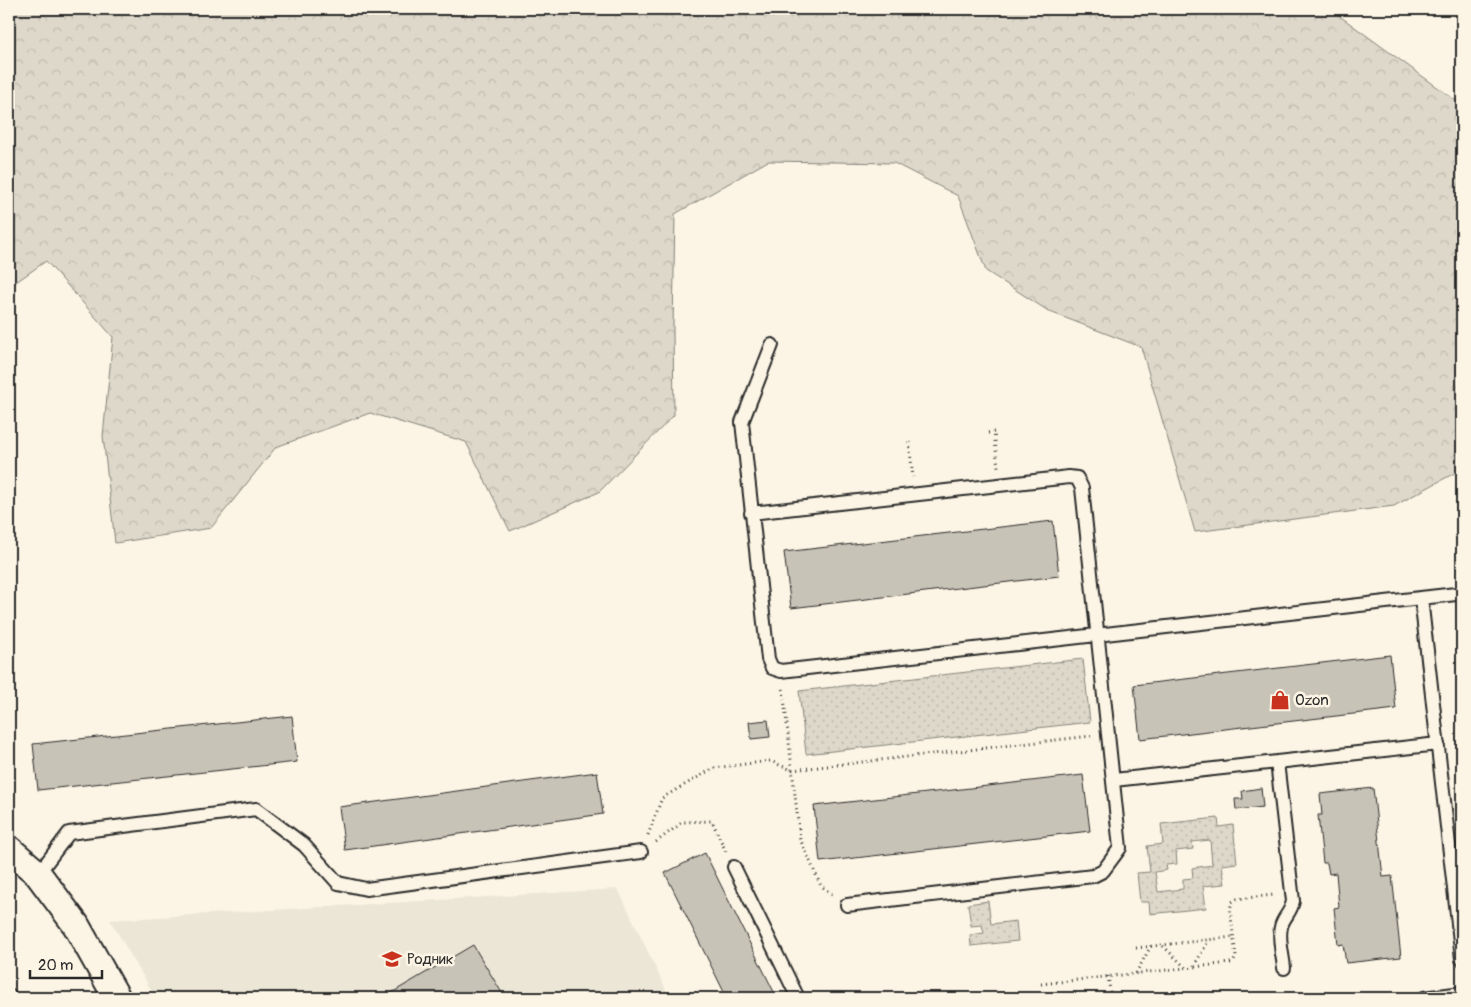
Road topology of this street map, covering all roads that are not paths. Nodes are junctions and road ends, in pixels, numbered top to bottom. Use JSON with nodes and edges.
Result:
{"nodes":[{"id":1,"x":772,"y":345,"type":"dead end"},
{"id":2,"x":752,"y":513,"type":"junction"},
{"id":3,"x":1462,"y":595,"type":"edge"},
{"id":4,"x":1421,"y":598,"type":"junction"},
{"id":5,"x":1098,"y":635,"type":"junction"},
{"id":6,"x":1438,"y":744,"type":"junction"},
{"id":7,"x":1277,"y":762,"type":"junction"},
{"id":8,"x":1114,"y":780,"type":"junction"},
{"id":9,"x":9,"y":849,"type":"edge"},
{"id":10,"x":641,"y":852,"type":"road end"},
{"id":11,"x":734,"y":867,"type":"road end"},
{"id":12,"x":38,"y":874,"type":"junction"},
{"id":13,"x":847,"y":905,"type":"road end"},
{"id":14,"x":1462,"y":959,"type":"edge"},
{"id":15,"x":1284,"y":968,"type":"dead end"},
{"id":16,"x":1462,"y":993,"type":"edge"},
{"id":17,"x":9,"y":995,"type":"edge"},
{"id":18,"x":11,"y":998,"type":"edge"},
{"id":19,"x":117,"y":998,"type":"edge"},
{"id":20,"x":798,"y":998,"type":"edge"},
{"id":21,"x":1424,"y":998,"type":"edge"}],
"edges":[{"from":1,"to":2,"type":"lane"},
{"from":2,"to":5,"type":"lane"},
{"from":2,"to":5,"type":"lane"},
{"from":3,"to":4,"type":"lane"},
{"from":4,"to":5,"type":"lane"},
{"from":4,"to":6,"type":"lane"},
{"from":5,"to":8,"type":"lane"},
{"from":6,"to":7,"type":"lane"},
{"from":6,"to":14,"type":"lane"},
{"from":7,"to":8,"type":"lane"},
{"from":7,"to":15,"type":"lane"},
{"from":8,"to":13,"type":"lane"},
{"from":9,"to":12,"type":"street"},
{"from":10,"to":12,"type":"lane"},
{"from":11,"to":20,"type":"lane"},
{"from":12,"to":19,"type":"street"},
{"from":16,"to":21,"type":"lane"},
{"from":17,"to":18,"type":"lane"}]}
